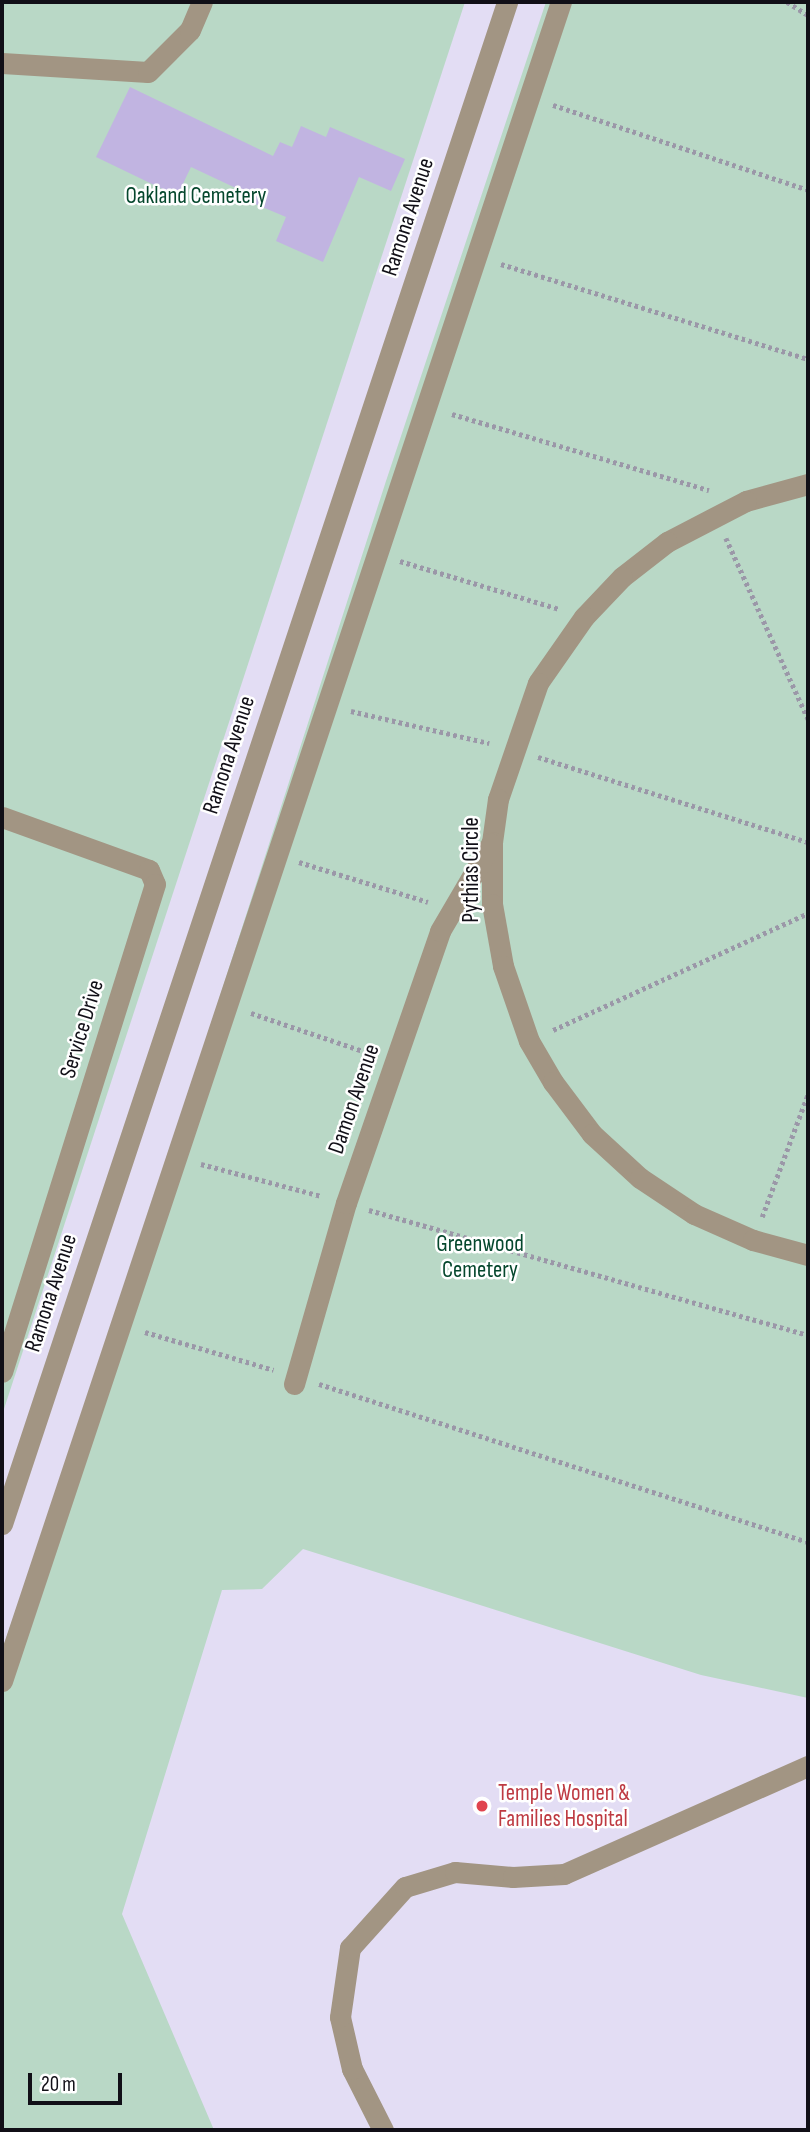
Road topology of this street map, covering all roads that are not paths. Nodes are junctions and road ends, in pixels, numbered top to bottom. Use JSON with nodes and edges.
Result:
{"nodes":[{"id":1,"x":202,"y":2,"type":"edge"},
{"id":2,"x":507,"y":2,"type":"edge"},
{"id":3,"x":561,"y":2,"type":"edge"},
{"id":4,"x":2,"y":63,"type":"edge"},
{"id":5,"x":808,"y":484,"type":"edge"},
{"id":6,"x":2,"y":817,"type":"edge"},
{"id":7,"x":492,"y":842,"type":"junction"},
{"id":8,"x":808,"y":1255,"type":"edge"},
{"id":9,"x":4,"y":1359,"type":"edge"},
{"id":10,"x":294,"y":1380,"type":"road end"},
{"id":11,"x":2,"y":1524,"type":"edge"},
{"id":12,"x":2,"y":1681,"type":"edge"},
{"id":13,"x":808,"y":1766,"type":"edge"},
{"id":14,"x":383,"y":2130,"type":"edge"}],
"edges":[{"from":1,"to":4,"type":"street"},
{"from":2,"to":11,"type":"street","name":"Ramona Avenue"},
{"from":3,"to":12,"type":"street"},
{"from":5,"to":7,"type":"street","name":"Pythias Circle"},
{"from":6,"to":9,"type":"street","name":"Service Drive"},
{"from":7,"to":8,"type":"street","name":"Pythias Circle"},
{"from":7,"to":10,"type":"street","name":"Damon Avenue"},
{"from":13,"to":14,"type":"street"}]}
